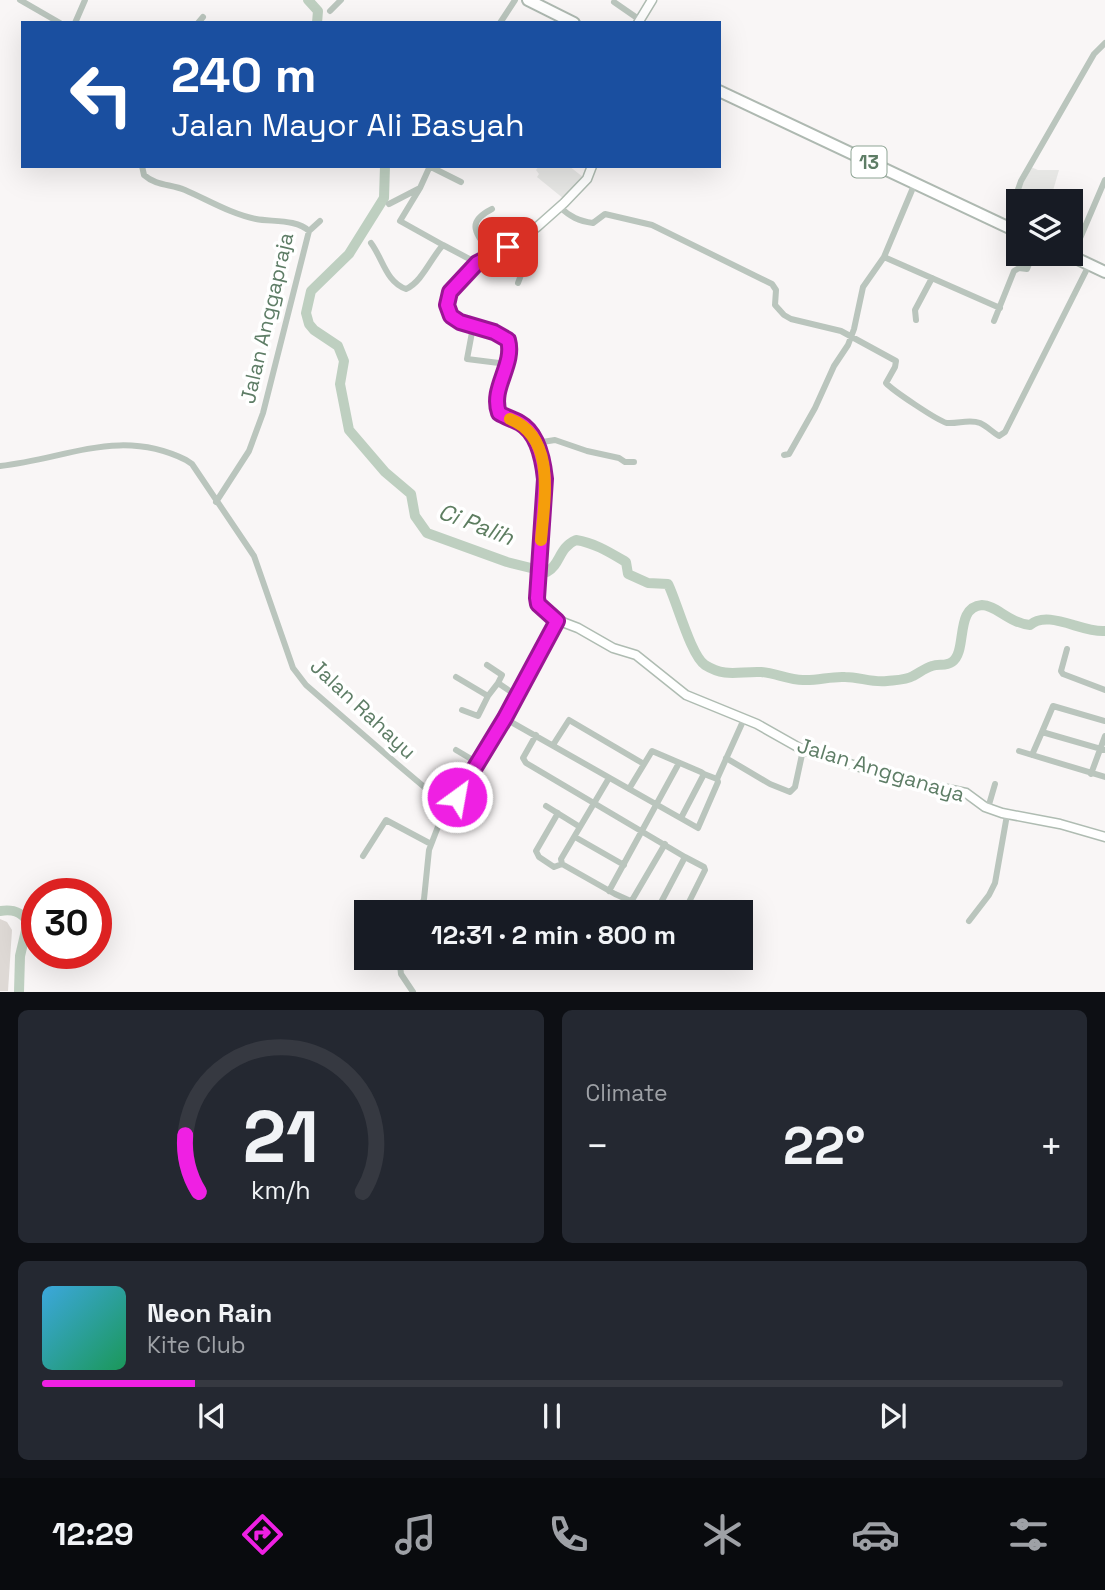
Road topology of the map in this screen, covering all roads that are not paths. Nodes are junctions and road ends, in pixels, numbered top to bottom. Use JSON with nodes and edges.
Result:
{"nodes":[{"id":1,"x":20,"y":0,"type":"edge"},
{"id":2,"x":85,"y":0,"type":"edge"},
{"id":3,"x":341,"y":0,"type":"edge"},
{"id":4,"x":515,"y":0,"type":"edge"},
{"id":5,"x":528,"y":0,"type":"edge"},
{"id":6,"x":652,"y":0,"type":"edge"},
{"id":7,"x":619,"y":2,"type":"edge"},
{"id":8,"x":330,"y":11,"type":"dead end"},
{"id":9,"x":57,"y":21,"type":"edge"},
{"id":10,"x":76,"y":21,"type":"edge"},
{"id":11,"x":501,"y":21,"type":"edge"},
{"id":12,"x":570,"y":21,"type":"edge"},
{"id":13,"x":639,"y":21,"type":"edge"},
{"id":14,"x":1105,"y":43,"type":"edge"},
{"id":15,"x":721,"y":92,"type":"edge"},
{"id":16,"x":142,"y":168,"type":"edge"},
{"id":17,"x":428,"y":168,"type":"edge"},
{"id":18,"x":433,"y":168,"type":"edge"},
{"id":19,"x":591,"y":168,"type":"edge"},
{"id":20,"x":1105,"y":180,"type":"edge"},
{"id":21,"x":461,"y":182,"type":"dead end"},
{"id":22,"x":915,"y":183,"type":"junction"},
{"id":23,"x":420,"y":188,"type":"junction"},
{"id":24,"x":1018,"y":189,"type":"edge"},
{"id":25,"x":399,"y":198,"type":"junction"},
{"id":26,"x":389,"y":204,"type":"dead end"},
{"id":27,"x":560,"y":207,"type":"junction"},
{"id":28,"x":407,"y":208,"type":"junction"},
{"id":29,"x":492,"y":209,"type":"dead end"},
{"id":30,"x":320,"y":221,"type":"dead end"},
{"id":31,"x":1006,"y":226,"type":"edge"},
{"id":32,"x":1083,"y":227,"type":"edge"},
{"id":33,"x":309,"y":231,"type":"junction"},
{"id":34,"x":371,"y":243,"type":"dead end"},
{"id":35,"x":443,"y":245,"type":"junction"},
{"id":36,"x":493,"y":253,"type":"junction"},
{"id":37,"x":884,"y":257,"type":"junction"},
{"id":38,"x":1083,"y":262,"type":"edge"},
{"id":39,"x":477,"y":263,"type":"junction"},
{"id":40,"x":1089,"y":265,"type":"junction"},
{"id":41,"x":1028,"y":266,"type":"edge"},
{"id":42,"x":1105,"y":272,"type":"edge"},
{"id":43,"x":932,"y":278,"type":"junction"},
{"id":44,"x":518,"y":283,"type":"dead end"},
{"id":45,"x":1000,"y":308,"type":"junction"},
{"id":46,"x":916,"y":320,"type":"dead end"},
{"id":47,"x":994,"y":321,"type":"dead end"},
{"id":48,"x":473,"y":327,"type":"junction"},
{"id":49,"x":852,"y":336,"type":"junction"},
{"id":50,"x":507,"y":365,"type":"junction"},
{"id":51,"x":536,"y":443,"type":"junction"},
{"id":52,"x":784,"y":455,"type":"dead end"},
{"id":53,"x":634,"y":462,"type":"dead end"},
{"id":54,"x":0,"y":466,"type":"edge"},
{"id":55,"x":216,"y":502,"type":"junction"},
{"id":56,"x":557,"y":621,"type":"junction"},
{"id":57,"x":1067,"y":649,"type":"dead end"},
{"id":58,"x":487,"y":665,"type":"dead end"},
{"id":59,"x":456,"y":677,"type":"dead end"},
{"id":60,"x":498,"y":683,"type":"junction"},
{"id":61,"x":1105,"y":690,"type":"edge"},
{"id":62,"x":488,"y":696,"type":"junction"},
{"id":63,"x":517,"y":696,"type":"junction"},
{"id":64,"x":462,"y":710,"type":"dead end"},
{"id":65,"x":505,"y":718,"type":"junction"},
{"id":66,"x":744,"y":719,"type":"junction"},
{"id":67,"x":1105,"y":720,"type":"edge"},
{"id":68,"x":1042,"y":732,"type":"junction"},
{"id":69,"x":536,"y":735,"type":"junction"},
{"id":70,"x":1105,"y":736,"type":"edge"},
{"id":71,"x":553,"y":745,"type":"junction"},
{"id":72,"x":1102,"y":749,"type":"edge"},
{"id":73,"x":456,"y":750,"type":"dead end"},
{"id":74,"x":803,"y":750,"type":"junction"},
{"id":75,"x":1019,"y":751,"type":"dead end"},
{"id":76,"x":1032,"y":755,"type":"junction"},
{"id":77,"x":726,"y":758,"type":"junction"},
{"id":78,"x":679,"y":763,"type":"junction"},
{"id":79,"x":478,"y":764,"type":"junction"},
{"id":80,"x":644,"y":764,"type":"junction"},
{"id":81,"x":704,"y":774,"type":"junction"},
{"id":82,"x":1091,"y":774,"type":"junction"},
{"id":83,"x":1105,"y":777,"type":"edge"},
{"id":84,"x":610,"y":778,"type":"junction"},
{"id":85,"x":718,"y":779,"type":"junction"},
{"id":86,"x":995,"y":784,"type":"dead end"},
{"id":87,"x":629,"y":789,"type":"junction"},
{"id":88,"x":595,"y":802,"type":"junction"},
{"id":89,"x":450,"y":804,"type":"junction"},
{"id":90,"x":657,"y":805,"type":"junction"},
{"id":91,"x":546,"y":806,"type":"dead end"},
{"id":92,"x":988,"y":808,"type":"junction"},
{"id":93,"x":558,"y":813,"type":"junction"},
{"id":94,"x":1007,"y":815,"type":"junction"},
{"id":95,"x":681,"y":818,"type":"junction"},
{"id":96,"x":580,"y":827,"type":"junction"},
{"id":97,"x":642,"y":831,"type":"junction"},
{"id":98,"x":575,"y":837,"type":"junction"},
{"id":99,"x":1105,"y":837,"type":"edge"},
{"id":100,"x":431,"y":844,"type":"junction"},
{"id":101,"x":665,"y":844,"type":"junction"},
{"id":102,"x":363,"y":856,"type":"dead end"},
{"id":103,"x":685,"y":857,"type":"junction"},
{"id":104,"x":562,"y":864,"type":"junction"},
{"id":105,"x":624,"y":865,"type":"junction"},
{"id":106,"x":609,"y":891,"type":"junction"},
{"id":107,"x":423,"y":900,"type":"edge"},
{"id":108,"x":627,"y":900,"type":"edge"},
{"id":109,"x":632,"y":900,"type":"edge"},
{"id":110,"x":662,"y":900,"type":"edge"},
{"id":111,"x":691,"y":900,"type":"edge"},
{"id":112,"x":970,"y":921,"type":"dead end"},
{"id":113,"x":400,"y":970,"type":"edge"},
{"id":114,"x":413,"y":992,"type":"edge"}],
"edges":[{"from":1,"to":9,"type":"street"},
{"from":2,"to":10,"type":"street"},
{"from":3,"to":8,"type":"street"},
{"from":4,"to":11,"type":"street"},
{"from":5,"to":12,"type":"highway"},
{"from":6,"to":13,"type":"street"},
{"from":7,"to":13,"type":"street"},
{"from":14,"to":24,"type":"street"},
{"from":15,"to":22,"type":"highway","number":"13"},
{"from":16,"to":33,"type":"street","name":"Jalan Anggapraja"},
{"from":17,"to":23,"type":"street"},
{"from":18,"to":21,"type":"street"},
{"from":19,"to":27,"type":"street"},
{"from":20,"to":32,"type":"street"},
{"from":22,"to":31,"type":"highway","number":"13"},
{"from":22,"to":37,"type":"street"},
{"from":23,"to":25,"type":"street"},
{"from":23,"to":28,"type":"street"},
{"from":25,"to":26,"type":"street"},
{"from":25,"to":28,"type":"street"},
{"from":27,"to":36,"type":"street"},
{"from":27,"to":49,"type":"street"},
{"from":28,"to":35,"type":"street"},
{"from":29,"to":36,"type":"street"},
{"from":30,"to":33,"type":"street"},
{"from":33,"to":55,"type":"street","name":"Jalan Anggapraja"},
{"from":34,"to":35,"type":"street"},
{"from":35,"to":39,"type":"street"},
{"from":36,"to":39,"type":"street"},
{"from":36,"to":44,"type":"street"},
{"from":37,"to":43,"type":"street"},
{"from":37,"to":49,"type":"street"},
{"from":38,"to":40,"type":"highway"},
{"from":39,"to":48,"type":"street"},
{"from":40,"to":42,"type":"highway"},
{"from":40,"to":49,"type":"street"},
{"from":41,"to":45,"type":"street"},
{"from":43,"to":45,"type":"street"},
{"from":43,"to":46,"type":"street"},
{"from":45,"to":47,"type":"street"},
{"from":48,"to":50,"type":"street"},
{"from":48,"to":50,"type":"street"},
{"from":49,"to":52,"type":"street"},
{"from":50,"to":51,"type":"street"},
{"from":51,"to":53,"type":"street"},
{"from":51,"to":56,"type":"street"},
{"from":54,"to":55,"type":"street","name":"Jalan Rahayu"},
{"from":55,"to":89,"type":"street","name":"Jalan Rahayu"},
{"from":56,"to":63,"type":"street"},
{"from":56,"to":66,"type":"street","name":"Jalan Angganaya"},
{"from":57,"to":61,"type":"street"},
{"from":58,"to":60,"type":"street"},
{"from":59,"to":62,"type":"street"},
{"from":60,"to":62,"type":"street"},
{"from":60,"to":63,"type":"street"},
{"from":62,"to":64,"type":"street"},
{"from":63,"to":65,"type":"street"},
{"from":65,"to":69,"type":"street"},
{"from":65,"to":79,"type":"street"},
{"from":66,"to":74,"type":"street","name":"Jalan Angganaya"},
{"from":66,"to":77,"type":"street"},
{"from":67,"to":68,"type":"street"},
{"from":68,"to":72,"type":"street"},
{"from":68,"to":76,"type":"street"},
{"from":69,"to":71,"type":"street"},
{"from":69,"to":88,"type":"street"},
{"from":70,"to":72,"type":"street"},
{"from":71,"to":80,"type":"street"},
{"from":71,"to":84,"type":"street"},
{"from":72,"to":82,"type":"street"},
{"from":73,"to":79,"type":"street"},
{"from":74,"to":77,"type":"street"},
{"from":74,"to":92,"type":"street","name":"Jalan Angganaya"},
{"from":75,"to":76,"type":"street"},
{"from":76,"to":82,"type":"street"},
{"from":77,"to":85,"type":"street"},
{"from":78,"to":80,"type":"street"},
{"from":78,"to":81,"type":"street"},
{"from":78,"to":90,"type":"street"},
{"from":79,"to":89,"type":"street"},
{"from":80,"to":87,"type":"street"},
{"from":81,"to":85,"type":"street"},
{"from":81,"to":95,"type":"street"},
{"from":82,"to":83,"type":"street"},
{"from":84,"to":87,"type":"street"},
{"from":84,"to":88,"type":"street"},
{"from":85,"to":95,"type":"street"},
{"from":86,"to":92,"type":"street"},
{"from":87,"to":90,"type":"street"},
{"from":88,"to":96,"type":"street"},
{"from":88,"to":97,"type":"street"},
{"from":89,"to":100,"type":"street"},
{"from":90,"to":95,"type":"street"},
{"from":90,"to":97,"type":"street"},
{"from":91,"to":93,"type":"street"},
{"from":92,"to":94,"type":"street","name":"Jalan Angganaya"},
{"from":93,"to":96,"type":"street"},
{"from":93,"to":104,"type":"street"},
{"from":94,"to":99,"type":"street","name":"Jalan Angganaya"},
{"from":94,"to":112,"type":"street"},
{"from":96,"to":98,"type":"street"},
{"from":97,"to":101,"type":"street"},
{"from":97,"to":105,"type":"street"},
{"from":98,"to":104,"type":"street"},
{"from":98,"to":105,"type":"street"},
{"from":100,"to":102,"type":"street"},
{"from":100,"to":107,"type":"street"},
{"from":101,"to":103,"type":"street"},
{"from":101,"to":109,"type":"street"},
{"from":103,"to":110,"type":"street"},
{"from":103,"to":111,"type":"street"},
{"from":104,"to":106,"type":"street"},
{"from":105,"to":106,"type":"street"},
{"from":106,"to":108,"type":"street"},
{"from":113,"to":114,"type":"street"}]}
